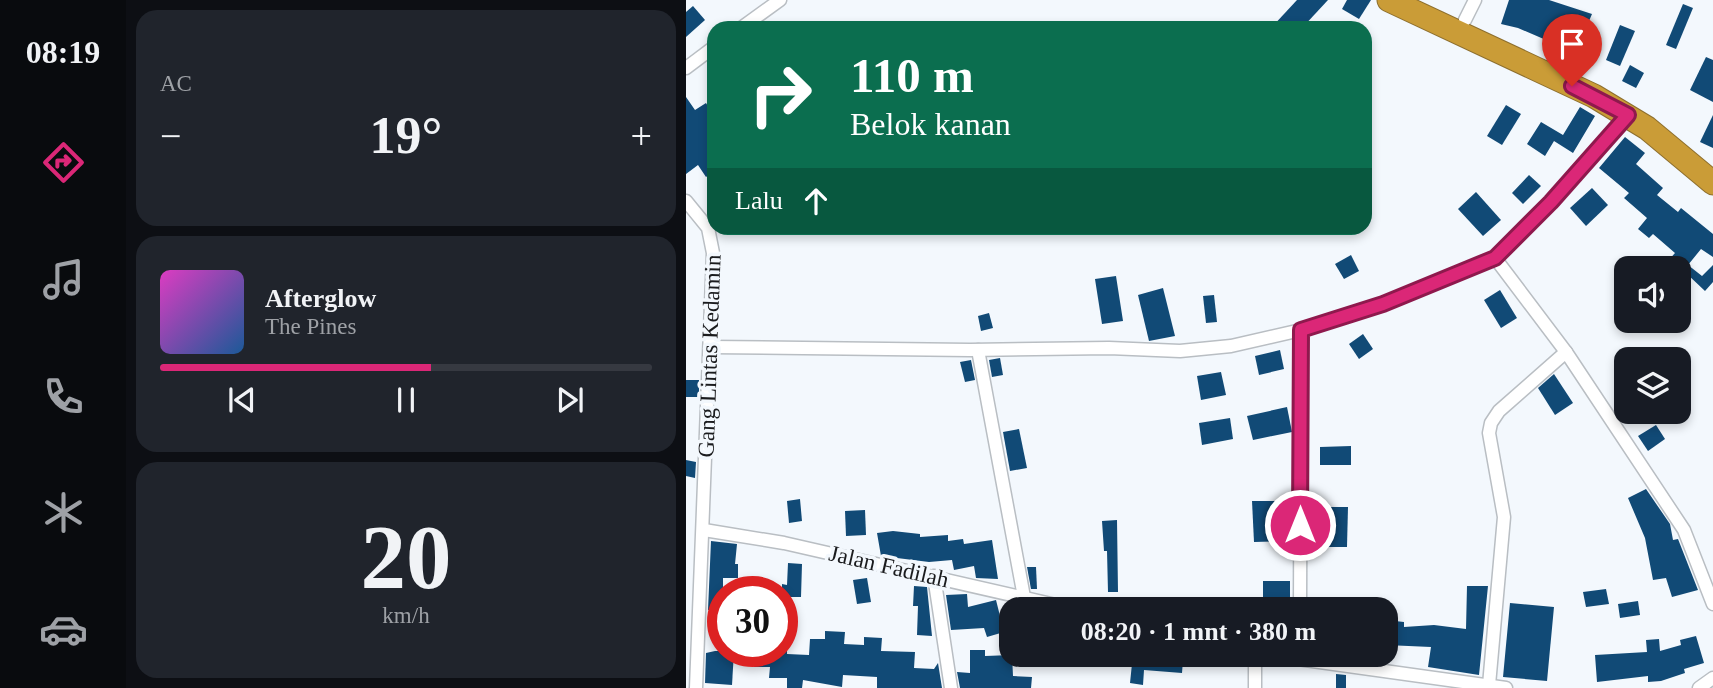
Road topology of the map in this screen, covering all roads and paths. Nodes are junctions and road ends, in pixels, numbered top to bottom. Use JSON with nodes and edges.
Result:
{"nodes":[{"id":1,"x":780,"y":0,"type":"edge"},
{"id":2,"x":1389,"y":0,"type":"edge"},
{"id":3,"x":1420,"y":0,"type":"edge"},
{"id":4,"x":1470,"y":10,"type":"edge"},
{"id":5,"x":751,"y":21,"type":"edge"},
{"id":6,"x":707,"y":52,"type":"edge"},
{"id":7,"x":1531,"y":59,"type":"junction"},
{"id":8,"x":686,"y":68,"type":"edge"},
{"id":9,"x":1628,"y":115,"type":"junction"},
{"id":10,"x":1713,"y":169,"type":"edge"},
{"id":11,"x":1713,"y":183,"type":"edge"},
{"id":12,"x":686,"y":201,"type":"edge"},
{"id":13,"x":707,"y":227,"type":"edge"},
{"id":14,"x":710,"y":235,"type":"edge"},
{"id":15,"x":1495,"y":258,"type":"junction"},
{"id":16,"x":1301,"y":330,"type":"junction"},
{"id":17,"x":710,"y":347,"type":"junction"},
{"id":18,"x":978,"y":350,"type":"junction"},
{"id":19,"x":1566,"y":352,"type":"junction"},
{"id":20,"x":704,"y":530,"type":"junction"},
{"id":21,"x":934,"y":576,"type":"junction"},
{"id":22,"x":1024,"y":597,"type":"joint"},
{"id":23,"x":1300,"y":597,"type":"edge"},
{"id":24,"x":1713,"y":604,"type":"edge"},
{"id":25,"x":1255,"y":667,"type":"edge"},
{"id":26,"x":1367,"y":667,"type":"edge"},
{"id":27,"x":1713,"y":678,"type":"edge"},
{"id":28,"x":1489,"y":685,"type":"junction"},
{"id":29,"x":696,"y":688,"type":"edge"},
{"id":30,"x":951,"y":688,"type":"edge"},
{"id":31,"x":1255,"y":688,"type":"edge"},
{"id":32,"x":1506,"y":688,"type":"edge"},
{"id":33,"x":1699,"y":688,"type":"edge"}],
"edges":[{"from":1,"to":5,"type":"street"},
{"from":2,"to":7,"type":"highway"},
{"from":3,"to":4,"type":"highway"},
{"from":4,"to":7,"type":"highway"},
{"from":6,"to":8,"type":"street"},
{"from":7,"to":9,"type":"highway"},
{"from":7,"to":10,"type":"highway"},
{"from":9,"to":11,"type":"highway"},
{"from":9,"to":15,"type":"street"},
{"from":12,"to":13,"type":"street","name":"Gang Lintas Kedamin"},
{"from":14,"to":17,"type":"street","name":"Gang Lintas Kedamin"},
{"from":15,"to":16,"type":"street"},
{"from":15,"to":19,"type":"street"},
{"from":16,"to":18,"type":"street"},
{"from":16,"to":23,"type":"street"},
{"from":17,"to":18,"type":"street"},
{"from":17,"to":20,"type":"street","name":"Gang Lintas Kedamin"},
{"from":18,"to":22,"type":"street"},
{"from":19,"to":24,"type":"street"},
{"from":19,"to":28,"type":"street"},
{"from":20,"to":21,"type":"street","name":"Jalan Fadilah"},
{"from":20,"to":29,"type":"street","name":"Gang Lintas Kedamin"},
{"from":21,"to":22,"type":"street","name":"Jalan Fadilah"},
{"from":21,"to":30,"type":"street"},
{"from":25,"to":31,"type":"street"},
{"from":26,"to":28,"type":"street"},
{"from":27,"to":33,"type":"street"},
{"from":28,"to":32,"type":"street"}]}
